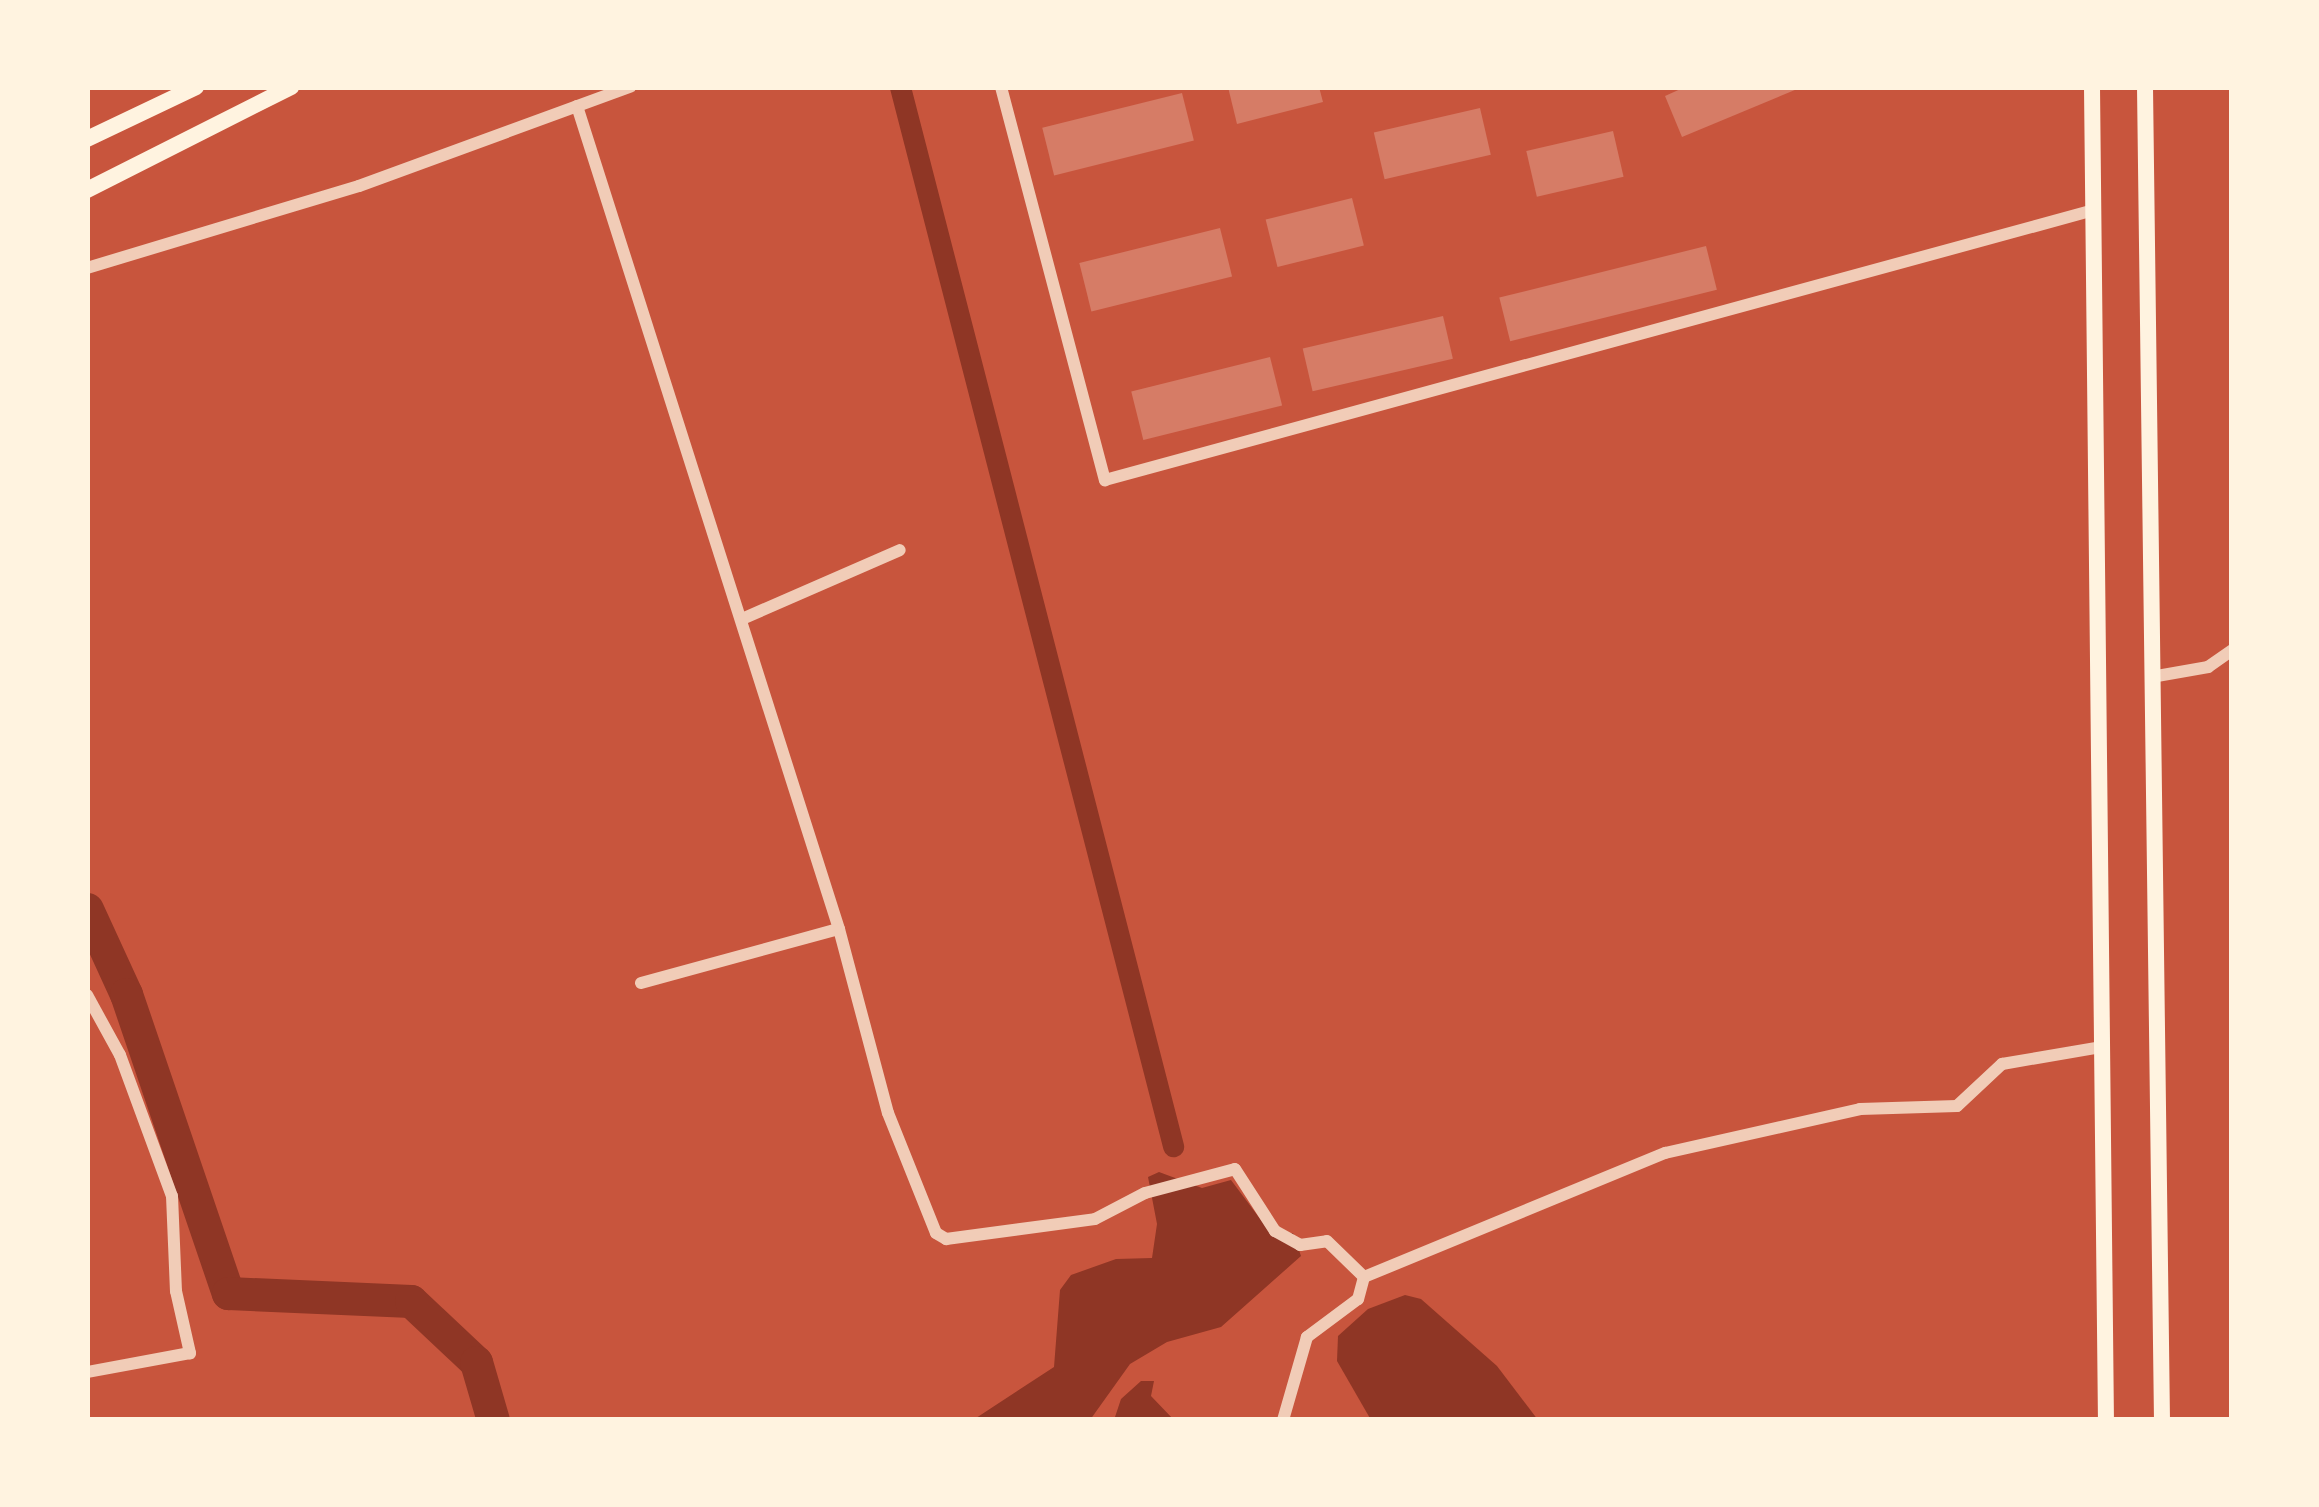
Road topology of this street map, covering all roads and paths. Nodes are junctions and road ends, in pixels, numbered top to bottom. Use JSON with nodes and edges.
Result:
{"nodes":[{"id":1,"x":196,"y":87,"type":"edge"},
{"id":2,"x":291,"y":87,"type":"edge"},
{"id":3,"x":630,"y":87,"type":"edge"},
{"id":4,"x":1001,"y":87,"type":"edge"},
{"id":5,"x":2092,"y":87,"type":"edge"},
{"id":6,"x":2145,"y":87,"type":"edge"},
{"id":7,"x":577,"y":106,"type":"junction"},
{"id":8,"x":87,"y":139,"type":"edge"},
{"id":9,"x":87,"y":190,"type":"edge"},
{"id":10,"x":2094,"y":211,"type":"junction"},
{"id":11,"x":87,"y":268,"type":"edge"},
{"id":12,"x":901,"y":550,"type":"dead end"},
{"id":13,"x":742,"y":619,"type":"junction"},
{"id":14,"x":2232,"y":650,"type":"edge"},
{"id":15,"x":2158,"y":676,"type":"junction"},
{"id":16,"x":838,"y":929,"type":"junction"},
{"id":17,"x":641,"y":983,"type":"dead end"},
{"id":18,"x":87,"y":994,"type":"edge"},
{"id":19,"x":2101,"y":1047,"type":"junction"},
{"id":20,"x":1364,"y":1277,"type":"junction"},
{"id":21,"x":87,"y":1372,"type":"edge"},
{"id":22,"x":1282,"y":1420,"type":"edge"},
{"id":23,"x":2106,"y":1420,"type":"edge"},
{"id":24,"x":2162,"y":1420,"type":"edge"}],
"edges":[{"from":1,"to":8,"type":"main road"},
{"from":2,"to":9,"type":"main road"},
{"from":3,"to":7,"type":"street"},
{"from":4,"to":10,"type":"street"},
{"from":5,"to":10,"type":"main road"},
{"from":6,"to":15,"type":"main road"},
{"from":7,"to":11,"type":"street"},
{"from":7,"to":13,"type":"street"},
{"from":10,"to":19,"type":"main road"},
{"from":12,"to":13,"type":"street"},
{"from":13,"to":16,"type":"street"},
{"from":14,"to":15,"type":"street"},
{"from":15,"to":24,"type":"main road"},
{"from":16,"to":17,"type":"street"},
{"from":16,"to":20,"type":"street"},
{"from":18,"to":21,"type":"street"},
{"from":19,"to":20,"type":"street"},
{"from":19,"to":23,"type":"main road"},
{"from":20,"to":22,"type":"street"}]}
